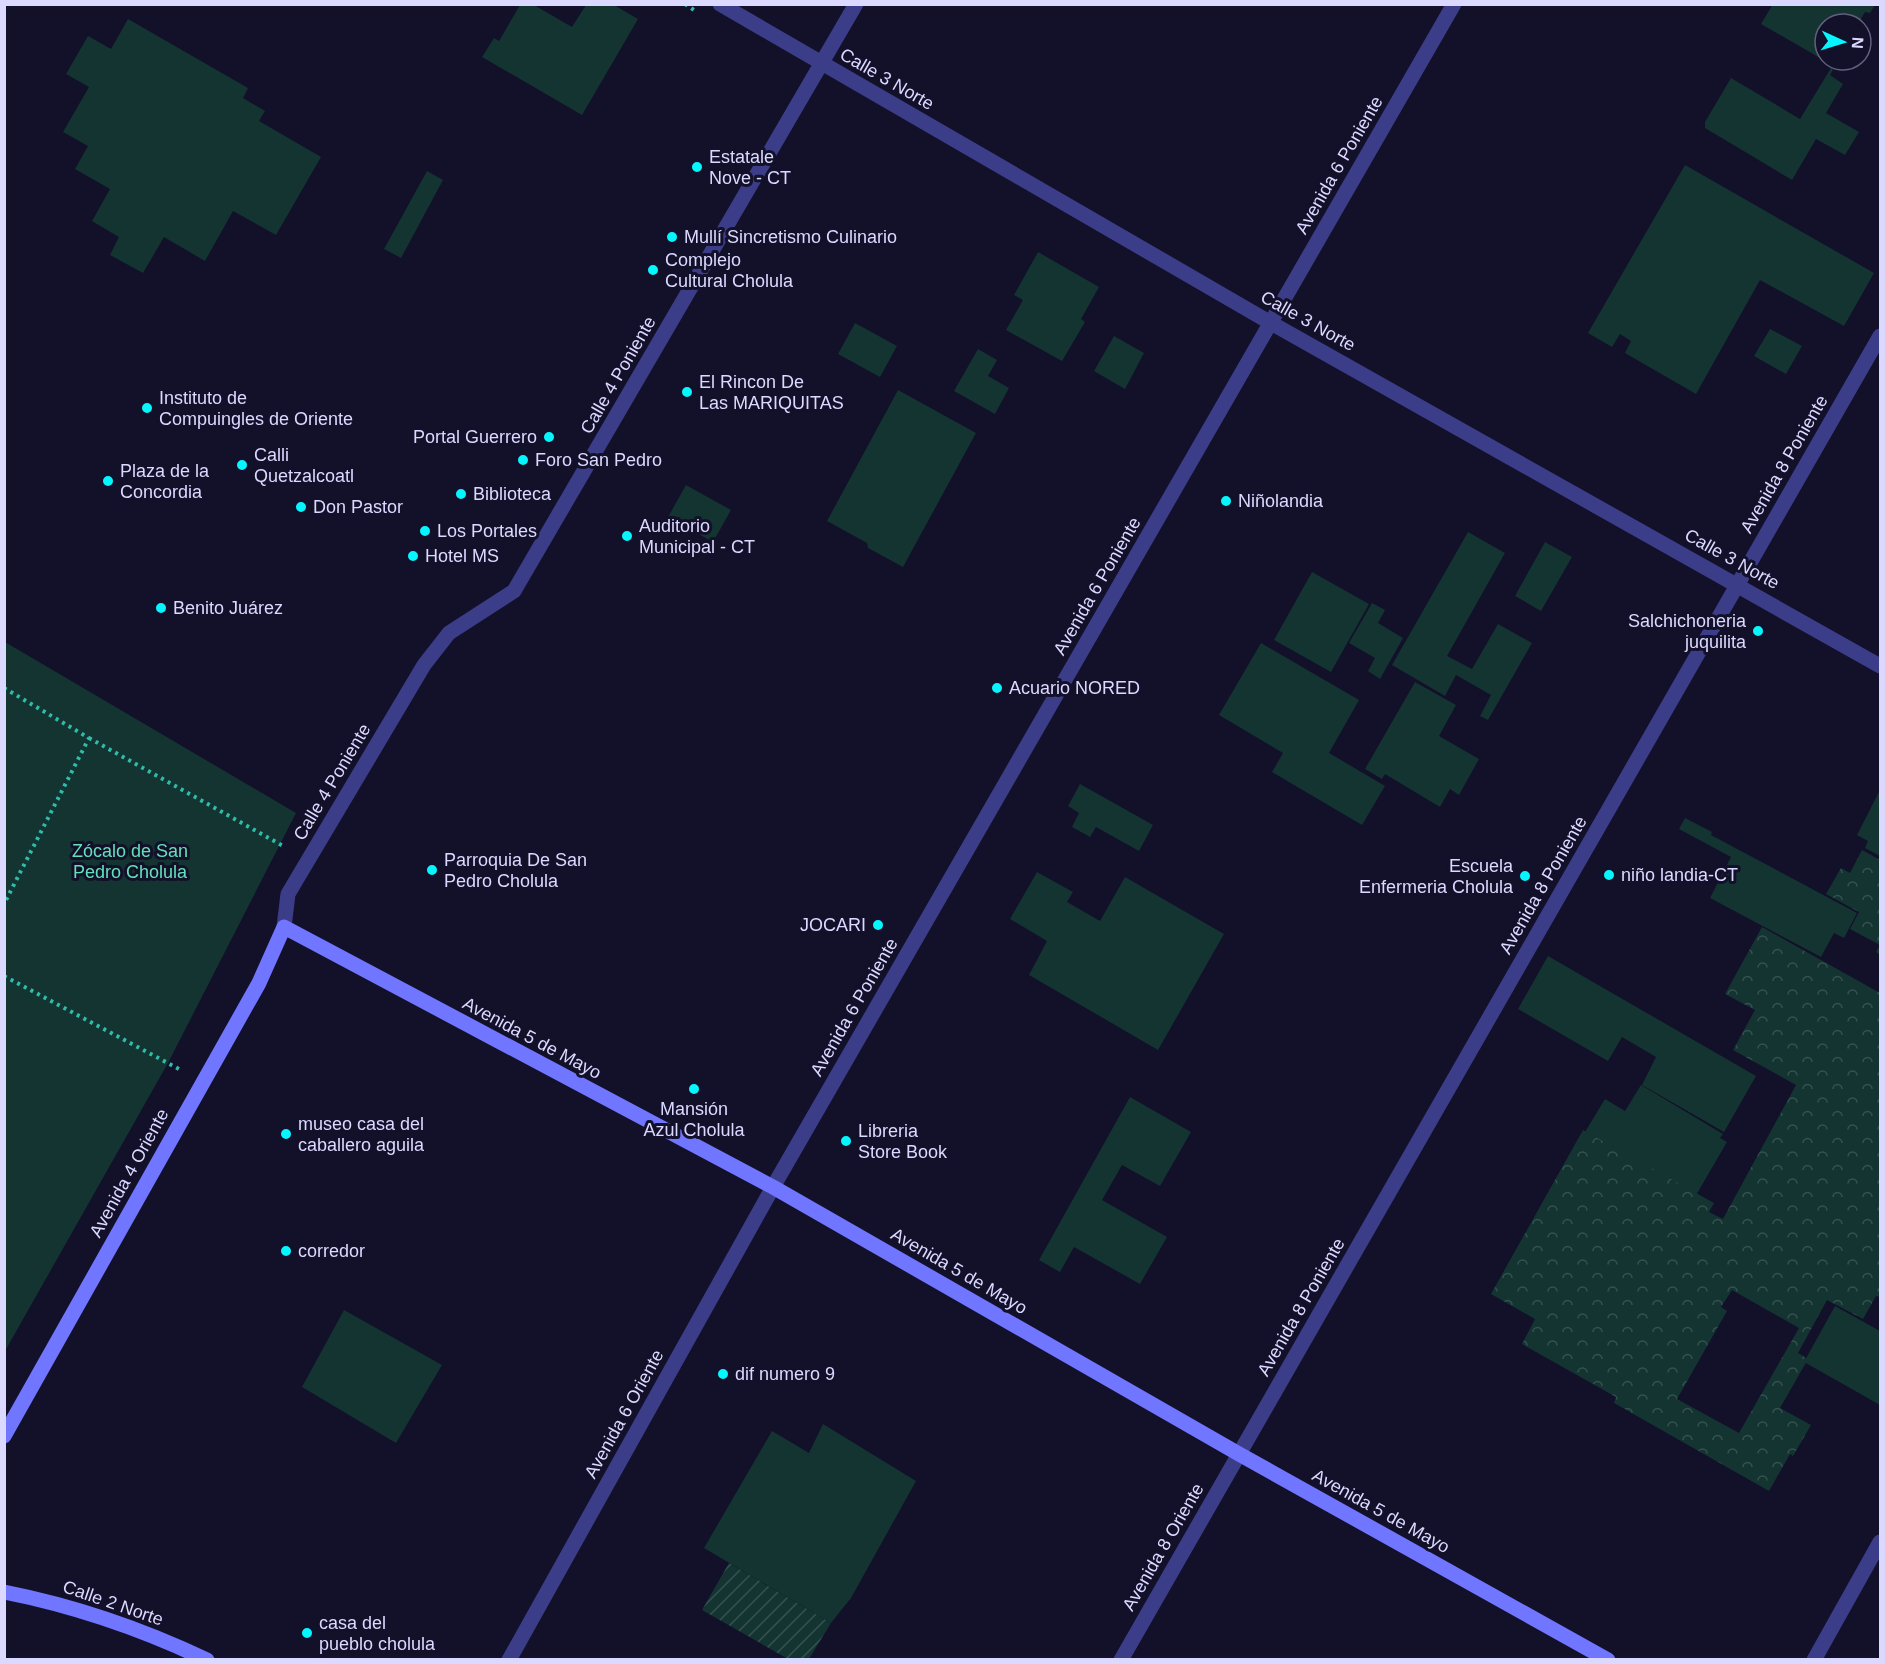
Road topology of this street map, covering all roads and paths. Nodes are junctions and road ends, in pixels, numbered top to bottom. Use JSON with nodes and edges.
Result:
{"nodes":[{"id":1,"x":720,"y":4,"type":"edge"},
{"id":2,"x":856,"y":4,"type":"edge"},
{"id":3,"x":1454,"y":4,"type":"edge"},
{"id":4,"x":822,"y":64,"type":"junction"},
{"id":5,"x":1271,"y":323,"type":"junction"},
{"id":6,"x":1881,"y":336,"type":"edge"},
{"id":7,"x":1737,"y":585,"type":"junction"},
{"id":8,"x":1881,"y":666,"type":"edge"},
{"id":9,"x":4,"y":688,"type":"edge"},
{"id":10,"x":89,"y":738,"type":"junction"},
{"id":11,"x":308,"y":859,"type":"junction"},
{"id":12,"x":4,"y":904,"type":"edge"},
{"id":13,"x":284,"y":927,"type":"junction"},
{"id":14,"x":4,"y":976,"type":"edge"},
{"id":15,"x":201,"y":1083,"type":"junction"},
{"id":16,"x":773,"y":1187,"type":"junction"},
{"id":17,"x":4,"y":1436,"type":"edge"},
{"id":18,"x":1239,"y":1454,"type":"junction"},
{"id":19,"x":1881,"y":1542,"type":"edge"},
{"id":20,"x":4,"y":1592,"type":"edge"},
{"id":21,"x":207,"y":1659,"type":"edge"},
{"id":22,"x":509,"y":1659,"type":"edge"},
{"id":23,"x":1121,"y":1659,"type":"edge"},
{"id":24,"x":1608,"y":1659,"type":"edge"},
{"id":25,"x":1815,"y":1659,"type":"edge"}],
"edges":[{"from":1,"to":4,"type":"street","name":"Calle 3 Norte"},
{"from":2,"to":4,"type":"street","name":"Calle 4 Poniente"},
{"from":3,"to":5,"type":"street","name":"Avenida 6 Poniente"},
{"from":4,"to":5,"type":"street","name":"Calle 3 Norte"},
{"from":4,"to":11,"type":"street","name":"Calle 4 Poniente"},
{"from":5,"to":7,"type":"street","name":"Calle 3 Norte"},
{"from":5,"to":16,"type":"street","name":"Avenida 6 Poniente"},
{"from":6,"to":7,"type":"street","name":"Avenida 8 Poniente"},
{"from":7,"to":8,"type":"street","name":"Calle 3 Norte"},
{"from":7,"to":18,"type":"street","name":"Avenida 8 Poniente"},
{"from":9,"to":10,"type":"path"},
{"from":10,"to":11,"type":"path"},
{"from":10,"to":12,"type":"path"},
{"from":11,"to":13,"type":"street","name":"Calle 4 Poniente"},
{"from":13,"to":15,"type":"street","name":"Avenida 4 Oriente"},
{"from":13,"to":16,"type":"street","name":"Avenida 5 de Mayo"},
{"from":14,"to":15,"type":"path"},
{"from":15,"to":17,"type":"street","name":"Avenida 4 Oriente"},
{"from":16,"to":18,"type":"street","name":"Avenida 5 de Mayo"},
{"from":16,"to":22,"type":"street","name":"Avenida 6 Oriente"},
{"from":18,"to":23,"type":"street","name":"Avenida 8 Oriente"},
{"from":18,"to":24,"type":"street","name":"Avenida 5 de Mayo"},
{"from":19,"to":25,"type":"street"},
{"from":20,"to":21,"type":"street","name":"Calle 2 Norte"}]}
